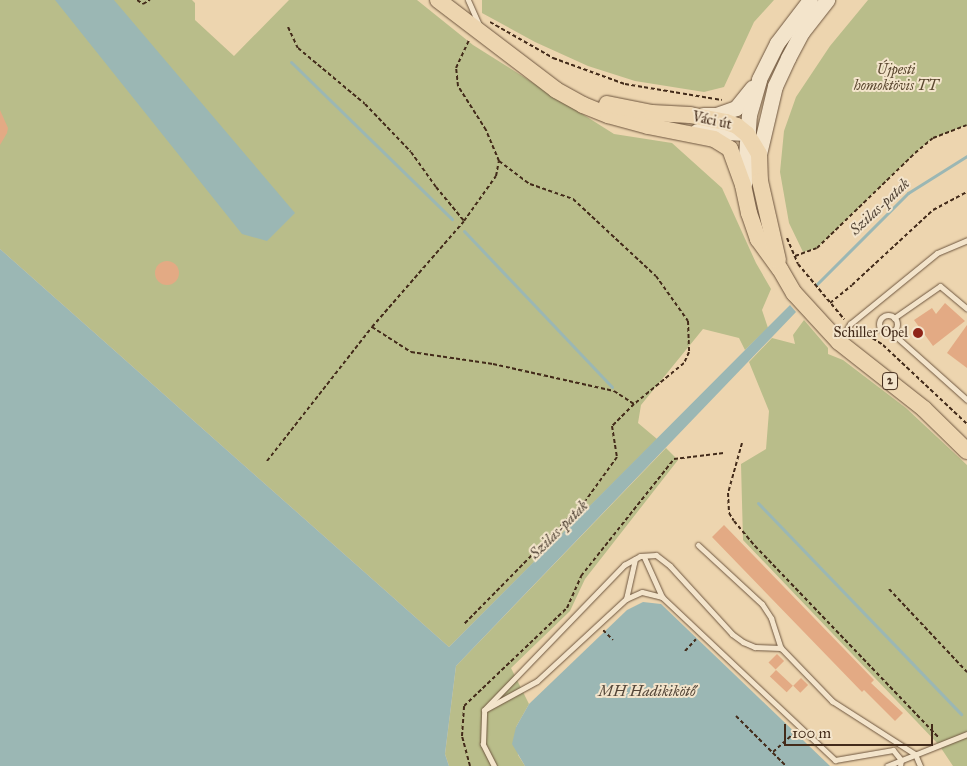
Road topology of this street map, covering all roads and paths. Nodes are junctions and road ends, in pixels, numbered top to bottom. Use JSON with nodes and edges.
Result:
{"nodes":[{"id":1,"x":137,"y":0,"type":"edge"},
{"id":2,"x":150,"y":0,"type":"edge"},
{"id":3,"x":438,"y":0,"type":"edge"},
{"id":4,"x":468,"y":0,"type":"edge"},
{"id":5,"x":810,"y":0,"type":"edge"},
{"id":6,"x":827,"y":0,"type":"edge"},
{"id":7,"x":474,"y":13,"type":"junction"},
{"id":8,"x":288,"y":27,"type":"dead end"},
{"id":9,"x":480,"y":33,"type":"junction"},
{"id":10,"x":540,"y":76,"type":"junction"},
{"id":11,"x":759,"y":79,"type":"junction"},
{"id":12,"x":736,"y":108,"type":"junction"},
{"id":13,"x":690,"y":115,"type":"junction"},
{"id":14,"x":766,"y":119,"type":"junction"},
{"id":15,"x":967,"y":125,"type":"edge"},
{"id":16,"x":683,"y":132,"type":"junction"},
{"id":17,"x":747,"y":134,"type":"junction"},
{"id":18,"x":759,"y":154,"type":"junction"},
{"id":19,"x":498,"y":161,"type":"junction"},
{"id":20,"x":744,"y":185,"type":"junction"},
{"id":21,"x":967,"y":192,"type":"edge"},
{"id":22,"x":464,"y":221,"type":"junction"},
{"id":23,"x":784,"y":230,"type":"dead end"},
{"id":24,"x":967,"y":240,"type":"edge"},
{"id":25,"x":795,"y":256,"type":"junction"},
{"id":26,"x":780,"y":269,"type":"junction"},
{"id":27,"x":830,"y":303,"type":"junction"},
{"id":28,"x":967,"y":309,"type":"edge"},
{"id":29,"x":894,"y":318,"type":"junction"},
{"id":30,"x":850,"y":324,"type":"junction"},
{"id":31,"x":372,"y":327,"type":"junction"},
{"id":32,"x":891,"y":332,"type":"junction"},
{"id":33,"x":840,"y":342,"type":"junction"},
{"id":34,"x":967,"y":400,"type":"edge"},
{"id":35,"x":634,"y":404,"type":"junction"},
{"id":36,"x":967,"y":424,"type":"edge"},
{"id":37,"x":742,"y":443,"type":"dead end"},
{"id":38,"x":967,"y":451,"type":"edge"},
{"id":39,"x":724,"y":453,"type":"dead end"},
{"id":40,"x":267,"y":461,"type":"dead end"},
{"id":41,"x":698,"y":545,"type":"dead end"},
{"id":42,"x":644,"y":556,"type":"junction"},
{"id":43,"x":635,"y":559,"type":"junction"},
{"id":44,"x":889,"y":589,"type":"dead end"},
{"id":45,"x":662,"y":597,"type":"junction"},
{"id":46,"x":626,"y":599,"type":"junction"},
{"id":47,"x":598,"y":624,"type":"junction"},
{"id":48,"x":464,"y":625,"type":"dead end"},
{"id":49,"x":702,"y":634,"type":"junction"},
{"id":50,"x":613,"y":640,"type":"dead end"},
{"id":51,"x":781,"y":648,"type":"junction"},
{"id":52,"x":685,"y":651,"type":"dead end"},
{"id":53,"x":967,"y":672,"type":"edge"},
{"id":54,"x":484,"y":710,"type":"junction"},
{"id":55,"x":736,"y":716,"type":"dead end"},
{"id":56,"x":801,"y":727,"type":"junction"},
{"id":57,"x":967,"y":734,"type":"edge"},
{"id":58,"x":944,"y":743,"type":"junction"},
{"id":59,"x":774,"y":752,"type":"junction"},
{"id":60,"x":915,"y":754,"type":"junction"},
{"id":61,"x":901,"y":763,"type":"edge"},
{"id":62,"x":470,"y":766,"type":"edge"},
{"id":63,"x":494,"y":766,"type":"edge"},
{"id":64,"x":786,"y":766,"type":"edge"},
{"id":65,"x":887,"y":766,"type":"edge"},
{"id":66,"x":920,"y":766,"type":"edge"}],
"edges":[{"from":1,"to":2,"type":"path"},
{"from":3,"to":9,"type":"main road","name":"Váci út","number":"2"},
{"from":4,"to":7,"type":"lane"},
{"from":5,"to":11,"type":"main road"},
{"from":6,"to":14,"type":"main road"},
{"from":7,"to":9,"type":"lane"},
{"from":7,"to":12,"type":"path"},
{"from":8,"to":22,"type":"path"},
{"from":9,"to":10,"type":"main road","name":"Váci út","number":"2"},
{"from":9,"to":19,"type":"path"},
{"from":10,"to":13,"type":"main road","name":"Váci út","number":"2"},
{"from":10,"to":16,"type":"main road","name":"Váci út","number":"2"},
{"from":11,"to":12,"type":"main road"},
{"from":11,"to":17,"type":"main road"},
{"from":12,"to":13,"type":"main road"},
{"from":13,"to":17,"type":"main road","name":"Váci út","number":"2"},
{"from":14,"to":17,"type":"main road"},
{"from":14,"to":18,"type":"main road"},
{"from":15,"to":25,"type":"path"},
{"from":16,"to":17,"type":"main road"},
{"from":16,"to":20,"type":"main road","name":"Váci út","number":"2"},
{"from":17,"to":18,"type":"main road","name":"Váci út","number":"2"},
{"from":17,"to":20,"type":"main road"},
{"from":18,"to":26,"type":"main road","name":"Váci út","number":"2"},
{"from":19,"to":22,"type":"path"},
{"from":19,"to":35,"type":"path"},
{"from":20,"to":26,"type":"main road","name":"Váci út","number":"2"},
{"from":21,"to":27,"type":"path"},
{"from":22,"to":31,"type":"path"},
{"from":23,"to":25,"type":"path"},
{"from":24,"to":30,"type":"lane"},
{"from":25,"to":27,"type":"path"},
{"from":26,"to":33,"type":"main road","name":"Váci út","number":"2"},
{"from":27,"to":30,"type":"path"},
{"from":28,"to":29,"type":"lane"},
{"from":29,"to":32,"type":"lane"},
{"from":29,"to":32,"type":"lane"},
{"from":30,"to":33,"type":"lane"},
{"from":30,"to":36,"type":"path"},
{"from":31,"to":35,"type":"path"},
{"from":31,"to":40,"type":"path"},
{"from":32,"to":34,"type":"lane"},
{"from":33,"to":38,"type":"main road","name":"Váci út","number":"2"},
{"from":35,"to":48,"type":"path"},
{"from":37,"to":58,"type":"path"},
{"from":39,"to":62,"type":"path"},
{"from":41,"to":51,"type":"lane"},
{"from":42,"to":43,"type":"lane"},
{"from":42,"to":45,"type":"lane"},
{"from":42,"to":51,"type":"lane"},
{"from":43,"to":46,"type":"lane"},
{"from":43,"to":54,"type":"lane"},
{"from":44,"to":53,"type":"path"},
{"from":45,"to":46,"type":"lane"},
{"from":45,"to":49,"type":"lane"},
{"from":46,"to":47,"type":"lane"},
{"from":47,"to":50,"type":"path"},
{"from":47,"to":54,"type":"lane"},
{"from":49,"to":52,"type":"path"},
{"from":49,"to":56,"type":"lane"},
{"from":51,"to":60,"type":"lane"},
{"from":54,"to":63,"type":"lane"},
{"from":55,"to":59,"type":"path"},
{"from":56,"to":59,"type":"path"},
{"from":56,"to":61,"type":"lane"},
{"from":57,"to":58,"type":"lane"},
{"from":58,"to":60,"type":"lane"},
{"from":59,"to":64,"type":"path"},
{"from":60,"to":61,"type":"lane"},
{"from":60,"to":66,"type":"lane"},
{"from":61,"to":65,"type":"lane"}]}
